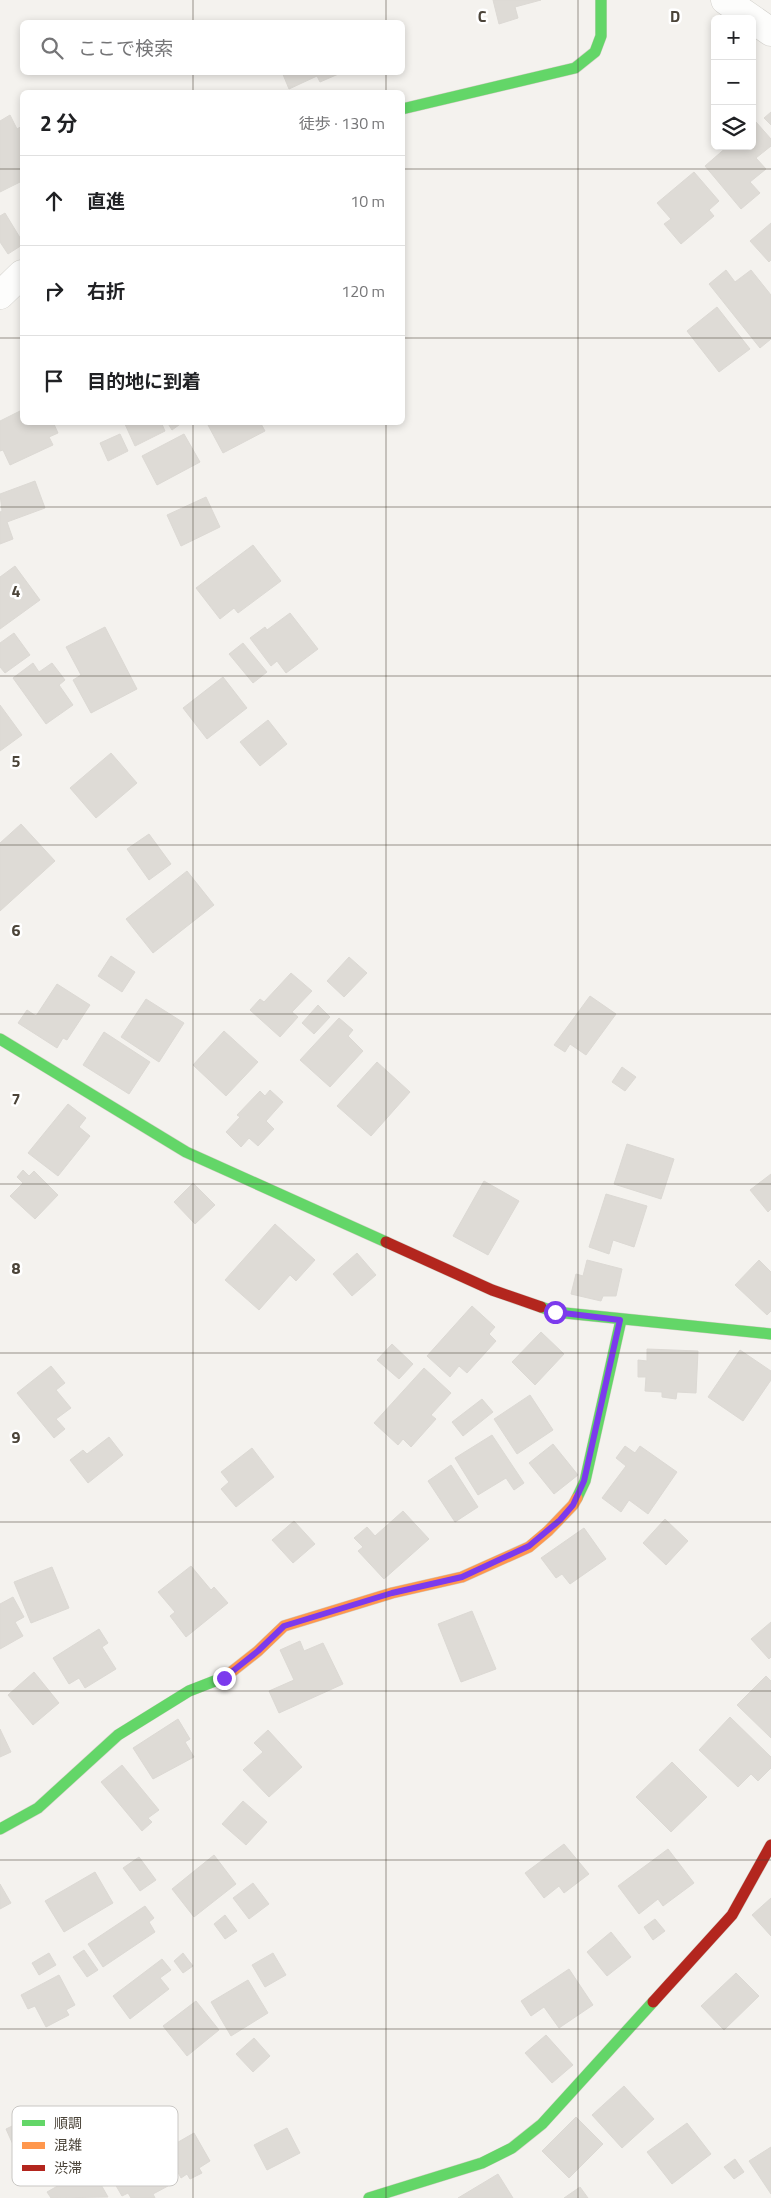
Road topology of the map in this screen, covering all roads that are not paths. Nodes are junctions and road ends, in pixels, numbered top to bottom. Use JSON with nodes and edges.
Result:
{"nodes":[{"id":1,"x":601,"y":0,"type":"edge"},
{"id":2,"x":725,"y":0,"type":"edge"},
{"id":3,"x":771,"y":32,"type":"edge"},
{"id":4,"x":405,"y":108,"type":"edge"},
{"id":5,"x":20,"y":276,"type":"edge"},
{"id":6,"x":0,"y":295,"type":"edge"},
{"id":7,"x":0,"y":1040,"type":"edge"},
{"id":8,"x":620,"y":1320,"type":"junction"},
{"id":9,"x":771,"y":1334,"type":"edge"},
{"id":10,"x":0,"y":1829,"type":"edge"},
{"id":11,"x":771,"y":1846,"type":"edge"},
{"id":12,"x":370,"y":2198,"type":"edge"}],
"edges":[{"from":1,"to":4,"type":"street"},
{"from":2,"to":3,"type":"street"},
{"from":5,"to":6,"type":"street"},
{"from":7,"to":8,"type":"street"},
{"from":8,"to":9,"type":"street"},
{"from":8,"to":10,"type":"street"},
{"from":11,"to":12,"type":"street"}]}
